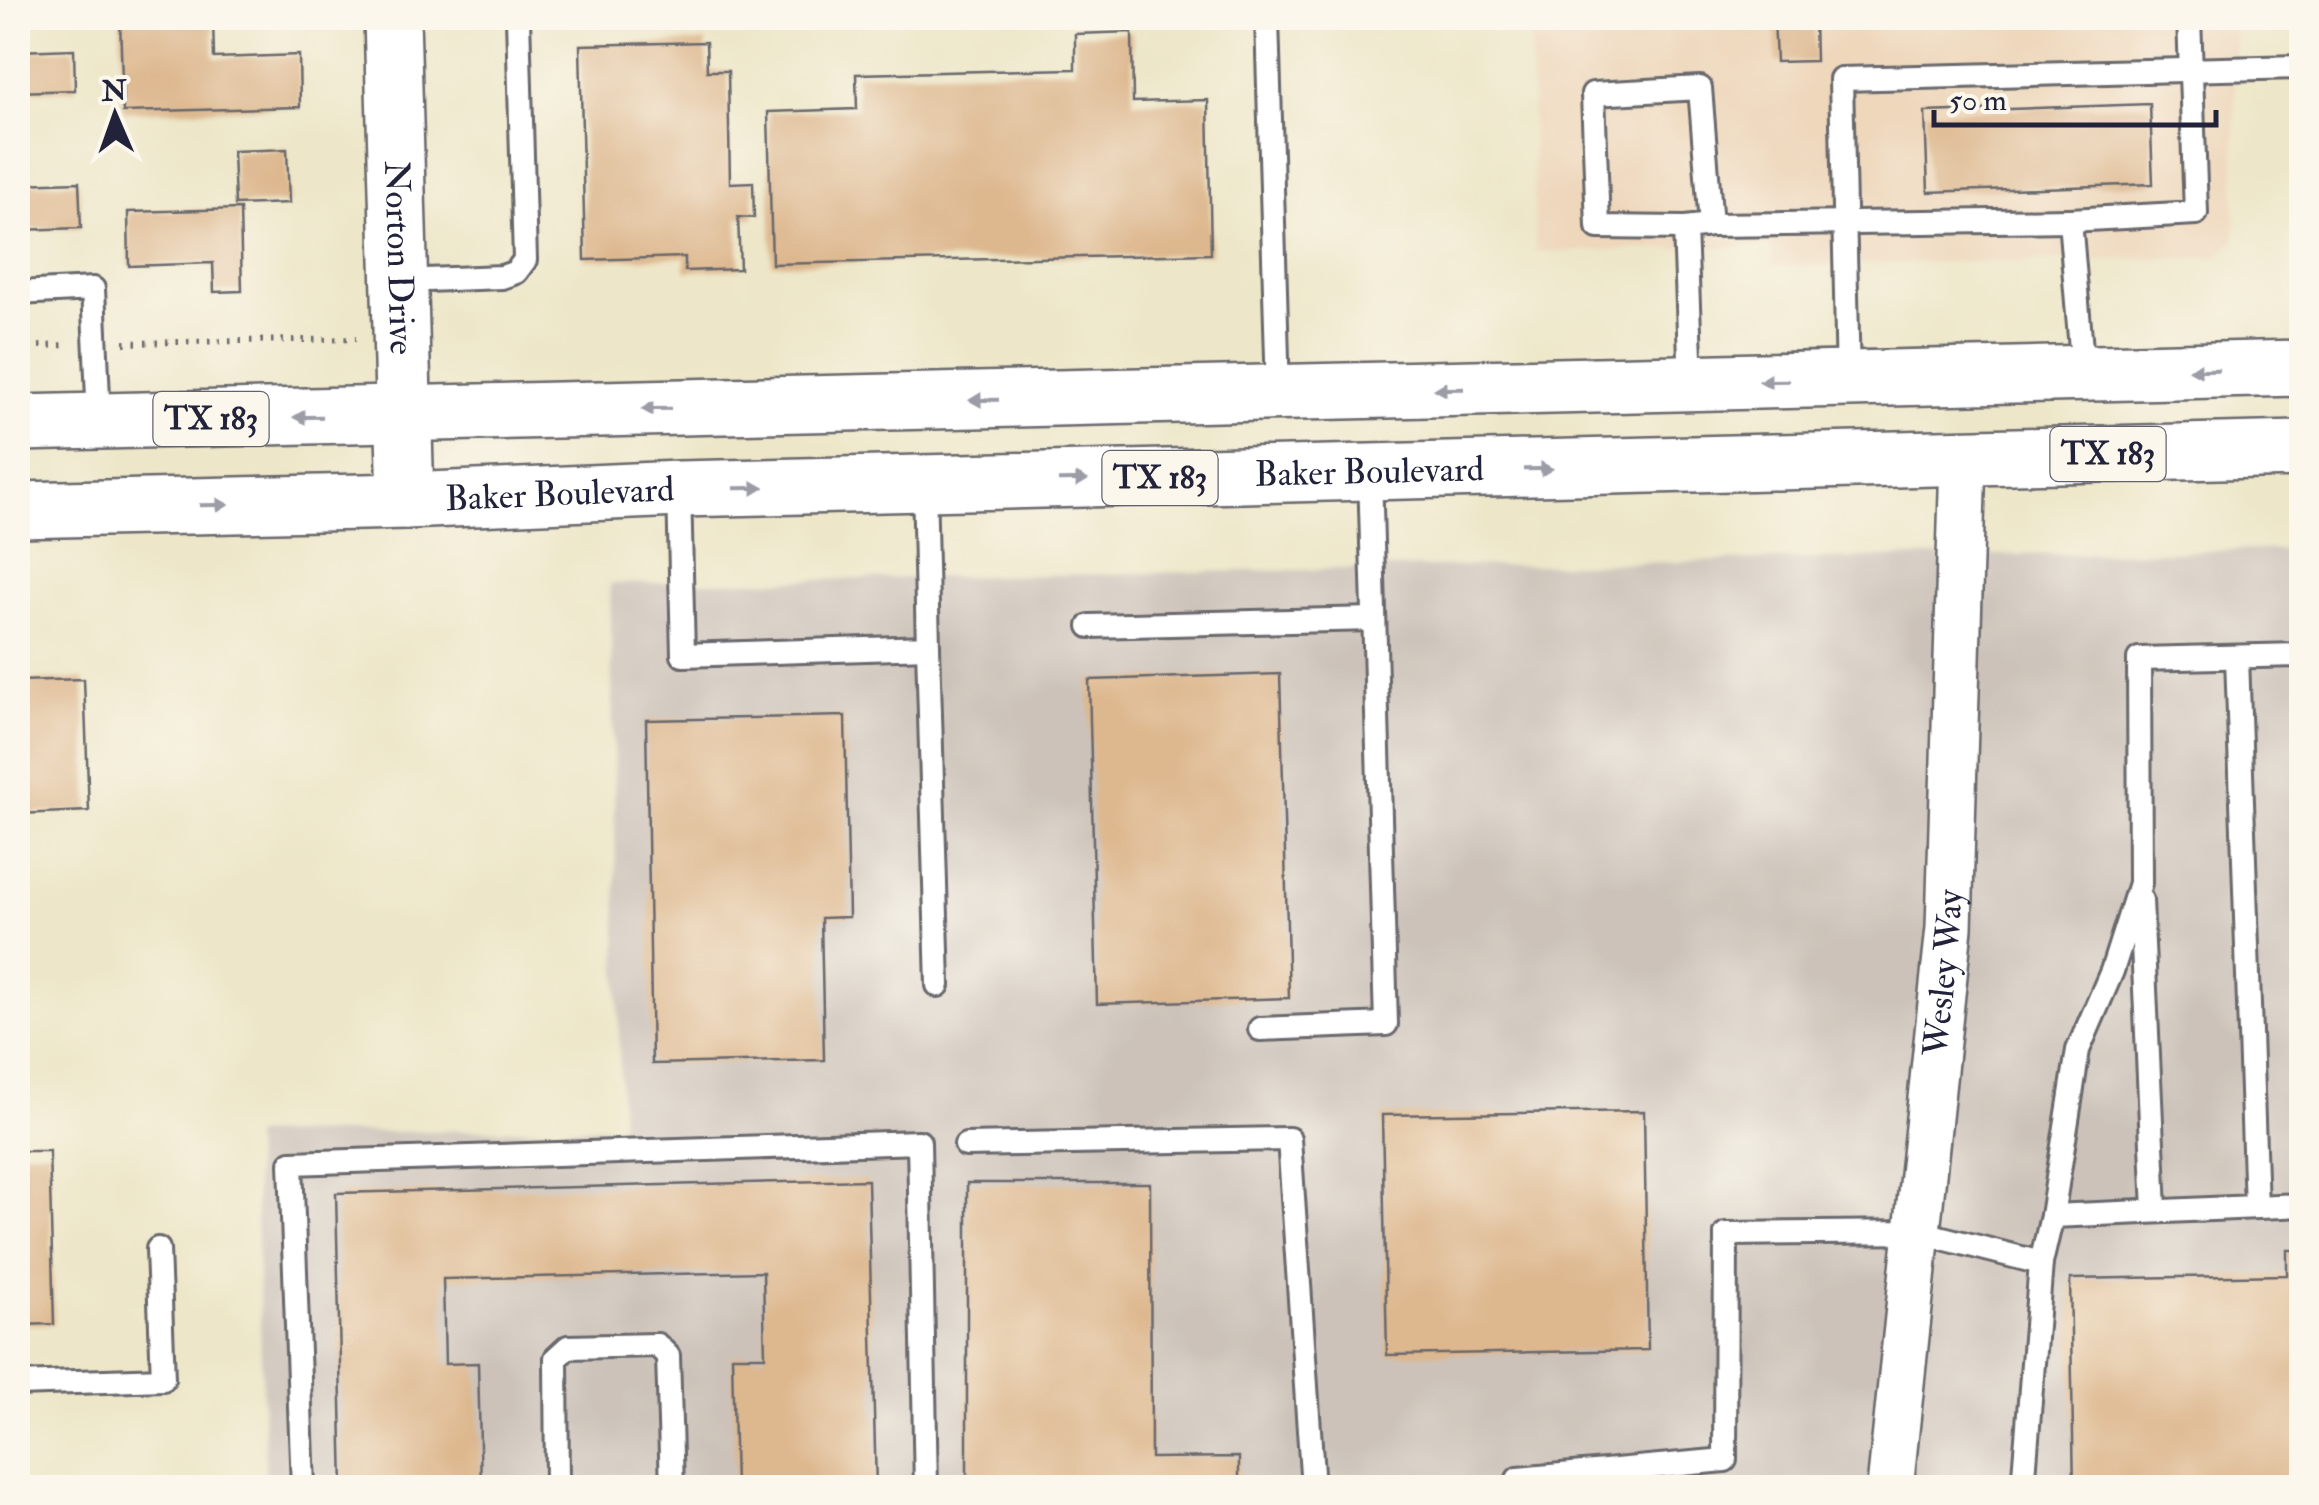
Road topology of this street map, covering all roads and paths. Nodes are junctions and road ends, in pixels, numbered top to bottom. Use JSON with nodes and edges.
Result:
{"nodes":[{"id":1,"x":392,"y":18,"type":"edge"},
{"id":2,"x":518,"y":18,"type":"edge"},
{"id":3,"x":1266,"y":18,"type":"edge"},
{"id":4,"x":2189,"y":18,"type":"edge"},
{"id":5,"x":2302,"y":67,"type":"edge"},
{"id":6,"x":2191,"y":71,"type":"junction"},
{"id":7,"x":2070,"y":220,"type":"junction"},
{"id":8,"x":1842,"y":224,"type":"junction"},
{"id":9,"x":1711,"y":225,"type":"junction"},
{"id":10,"x":1685,"y":228,"type":"junction"},
{"id":11,"x":400,"y":281,"type":"junction"},
{"id":12,"x":18,"y":292,"type":"edge"},
{"id":13,"x":403,"y":339,"type":"junction"},
{"id":14,"x":96,"y":344,"type":"junction"},
{"id":15,"x":18,"y":347,"type":"edge"},
{"id":16,"x":2302,"y":368,"type":"edge"},
{"id":17,"x":2082,"y":373,"type":"junction"},
{"id":18,"x":1848,"y":380,"type":"junction"},
{"id":19,"x":1691,"y":383,"type":"junction"},
{"id":20,"x":1278,"y":393,"type":"junction"},
{"id":21,"x":406,"y":415,"type":"junction"},
{"id":22,"x":100,"y":421,"type":"junction"},
{"id":23,"x":18,"y":423,"type":"edge"},
{"id":24,"x":2302,"y":449,"type":"edge"},
{"id":25,"x":1964,"y":458,"type":"junction"},
{"id":26,"x":1370,"y":473,"type":"junction"},
{"id":27,"x":924,"y":483,"type":"junction"},
{"id":28,"x":679,"y":489,"type":"junction"},
{"id":29,"x":406,"y":501,"type":"junction"},
{"id":30,"x":18,"y":510,"type":"edge"},
{"id":31,"x":1374,"y":619,"type":"junction"},
{"id":32,"x":1090,"y":626,"type":"dead end"},
{"id":33,"x":928,"y":647,"type":"junction"},
{"id":34,"x":2237,"y":656,"type":"junction"},
{"id":35,"x":2302,"y":656,"type":"edge"},
{"id":36,"x":2140,"y":884,"type":"junction"},
{"id":37,"x":938,"y":985,"type":"dead end"},
{"id":38,"x":1260,"y":1029,"type":"dead end"},
{"id":39,"x":966,"y":1145,"type":"dead end"},
{"id":40,"x":2302,"y":1205,"type":"edge"},
{"id":41,"x":2256,"y":1207,"type":"junction"},
{"id":42,"x":2155,"y":1211,"type":"junction"},
{"id":43,"x":2052,"y":1216,"type":"junction"},
{"id":44,"x":1919,"y":1232,"type":"junction"},
{"id":45,"x":158,"y":1250,"type":"dead end"},
{"id":46,"x":2041,"y":1262,"type":"junction"},
{"id":47,"x":18,"y":1384,"type":"edge"},
{"id":48,"x":303,"y":1488,"type":"edge"},
{"id":49,"x":557,"y":1488,"type":"edge"},
{"id":50,"x":672,"y":1488,"type":"edge"},
{"id":51,"x":926,"y":1488,"type":"edge"},
{"id":52,"x":1313,"y":1488,"type":"edge"},
{"id":53,"x":1518,"y":1488,"type":"edge"},
{"id":54,"x":1890,"y":1488,"type":"edge"},
{"id":55,"x":2023,"y":1488,"type":"edge"}],
"edges":[{"from":1,"to":11,"type":"main road","name":"Norton Drive"},
{"from":2,"to":11,"type":"lane"},
{"from":3,"to":20,"type":"lane"},
{"from":4,"to":6,"type":"lane"},
{"from":5,"to":6,"type":"lane"},
{"from":6,"to":7,"type":"lane"},
{"from":6,"to":8,"type":"lane"},
{"from":7,"to":8,"type":"lane"},
{"from":7,"to":17,"type":"lane"},
{"from":8,"to":9,"type":"lane"},
{"from":8,"to":18,"type":"lane"},
{"from":9,"to":10,"type":"lane"},
{"from":9,"to":10,"type":"lane"},
{"from":10,"to":19,"type":"lane"},
{"from":11,"to":13,"type":"main road","name":"Norton Drive"},
{"from":12,"to":14,"type":"lane"},
{"from":13,"to":14,"type":"path"},
{"from":13,"to":21,"type":"main road","name":"Norton Drive"},
{"from":14,"to":15,"type":"path"},
{"from":14,"to":22,"type":"lane"},
{"from":16,"to":17,"type":"main road","number":"TX 183","one_way":true},
{"from":17,"to":18,"type":"main road","number":"TX 183"},
{"from":18,"to":19,"type":"main road","number":"TX 183","one_way":true},
{"from":19,"to":20,"type":"main road","number":"TX 183","one_way":true},
{"from":20,"to":21,"type":"main road","number":"TX 183","one_way":true},
{"from":21,"to":22,"type":"main road","number":"TX 183","one_way":true},
{"from":21,"to":29,"type":"main road","name":"Norton Drive"},
{"from":22,"to":23,"type":"main road","number":"TX 183"},
{"from":24,"to":25,"type":"main road","name":"Baker Boulevard","number":"TX 183"},
{"from":26,"to":25,"type":"main road","name":"Baker Boulevard","number":"TX 183","one_way":true},
{"from":25,"to":44,"type":"street","name":"Wesley Way"},
{"from":27,"to":26,"type":"main road","name":"Baker Boulevard","number":"TX 183","one_way":true},
{"from":26,"to":31,"type":"lane"},
{"from":28,"to":27,"type":"main road","name":"Baker Boulevard","number":"TX 183","one_way":true},
{"from":27,"to":33,"type":"lane"},
{"from":28,"to":29,"type":"main road","name":"Baker Boulevard","number":"TX 183"},
{"from":28,"to":33,"type":"lane"},
{"from":30,"to":29,"type":"main road","name":"Baker Boulevard","number":"TX 183","one_way":true},
{"from":31,"to":32,"type":"lane"},
{"from":31,"to":38,"type":"lane"},
{"from":33,"to":37,"type":"lane"},
{"from":34,"to":35,"type":"lane"},
{"from":34,"to":36,"type":"lane"},
{"from":34,"to":41,"type":"lane"},
{"from":36,"to":42,"type":"lane"},
{"from":36,"to":43,"type":"lane"},
{"from":39,"to":52,"type":"lane"},
{"from":40,"to":41,"type":"lane"},
{"from":41,"to":42,"type":"lane"},
{"from":42,"to":43,"type":"lane"},
{"from":43,"to":46,"type":"lane"},
{"from":44,"to":46,"type":"lane"},
{"from":44,"to":53,"type":"lane"},
{"from":44,"to":54,"type":"street","name":"Wesley Way"},
{"from":45,"to":47,"type":"lane"},
{"from":46,"to":55,"type":"lane"},
{"from":48,"to":51,"type":"lane"},
{"from":49,"to":50,"type":"lane"}]}
